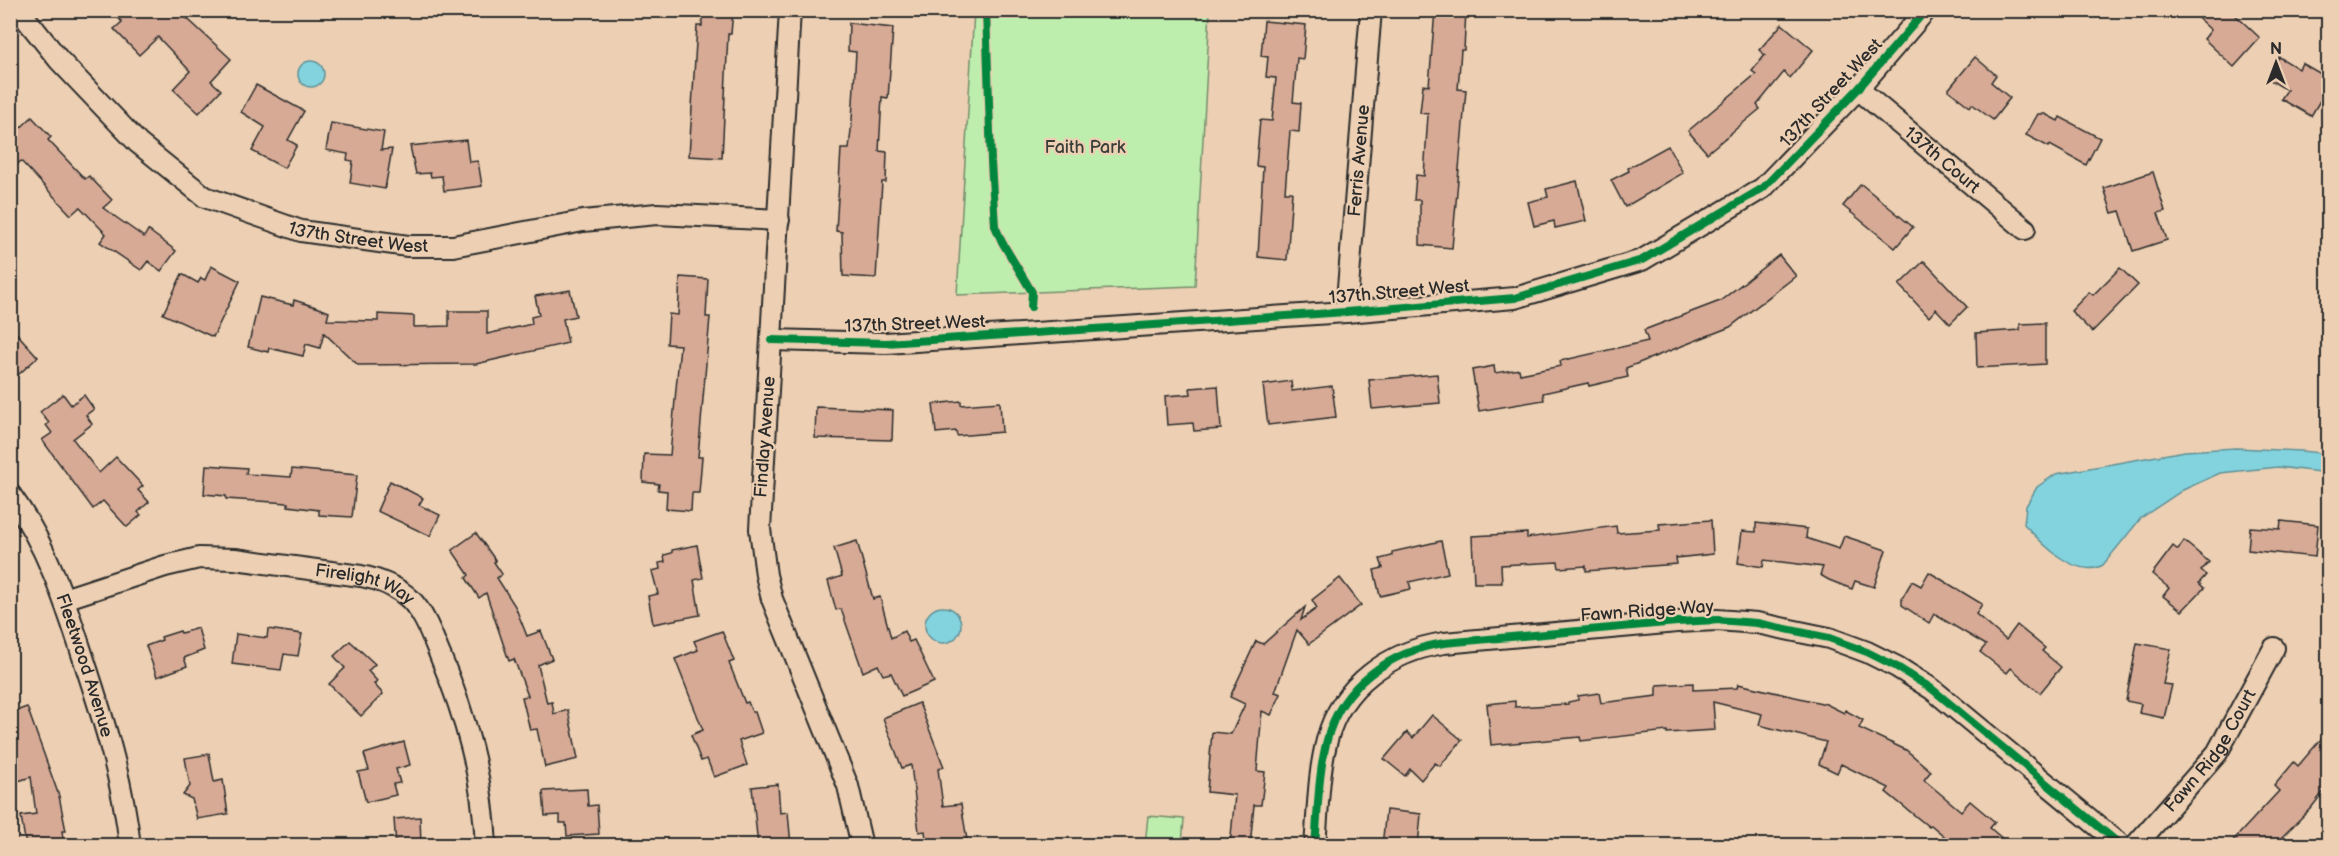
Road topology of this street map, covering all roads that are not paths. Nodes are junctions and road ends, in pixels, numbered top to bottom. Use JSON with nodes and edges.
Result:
{"nodes":[{"id":1,"x":19,"y":10,"type":"edge"},
{"id":2,"x":789,"y":10,"type":"edge"},
{"id":3,"x":1371,"y":10,"type":"edge"},
{"id":4,"x":1926,"y":10,"type":"edge"},
{"id":5,"x":1858,"y":89,"type":"junction"},
{"id":6,"x":779,"y":220,"type":"junction"},
{"id":7,"x":2025,"y":229,"type":"dead end"},
{"id":8,"x":1346,"y":312,"type":"junction"},
{"id":9,"x":771,"y":340,"type":"junction"},
{"id":10,"x":10,"y":494,"type":"edge"},
{"id":11,"x":64,"y":599,"type":"junction"},
{"id":12,"x":2274,"y":648,"type":"dead end"},
{"id":13,"x":130,"y":846,"type":"edge"},
{"id":14,"x":486,"y":846,"type":"edge"},
{"id":15,"x":862,"y":846,"type":"edge"},
{"id":16,"x":1315,"y":846,"type":"edge"},
{"id":17,"x":2122,"y":846,"type":"edge"},
{"id":18,"x":2135,"y":846,"type":"edge"}],
"edges":[{"from":1,"to":6,"type":"street","name":"137th Street West"},
{"from":2,"to":6,"type":"street","name":"Findlay Avenue"},
{"from":3,"to":8,"type":"street","name":"Ferris Avenue"},
{"from":4,"to":5,"type":"street","name":"137th Street West"},
{"from":5,"to":7,"type":"street","name":"137th Court"},
{"from":5,"to":8,"type":"street","name":"137th Street West"},
{"from":6,"to":9,"type":"street","name":"Findlay Avenue"},
{"from":8,"to":9,"type":"street","name":"137th Street West"},
{"from":9,"to":15,"type":"street","name":"Findlay Avenue"},
{"from":10,"to":11,"type":"street","name":"Fleetwood Avenue"},
{"from":11,"to":13,"type":"street","name":"Fleetwood Avenue"},
{"from":11,"to":14,"type":"street","name":"Firelight Way"},
{"from":12,"to":18,"type":"street","name":"Fawn Ridge Court"},
{"from":16,"to":17,"type":"street","name":"Fawn Ridge Way"}]}
